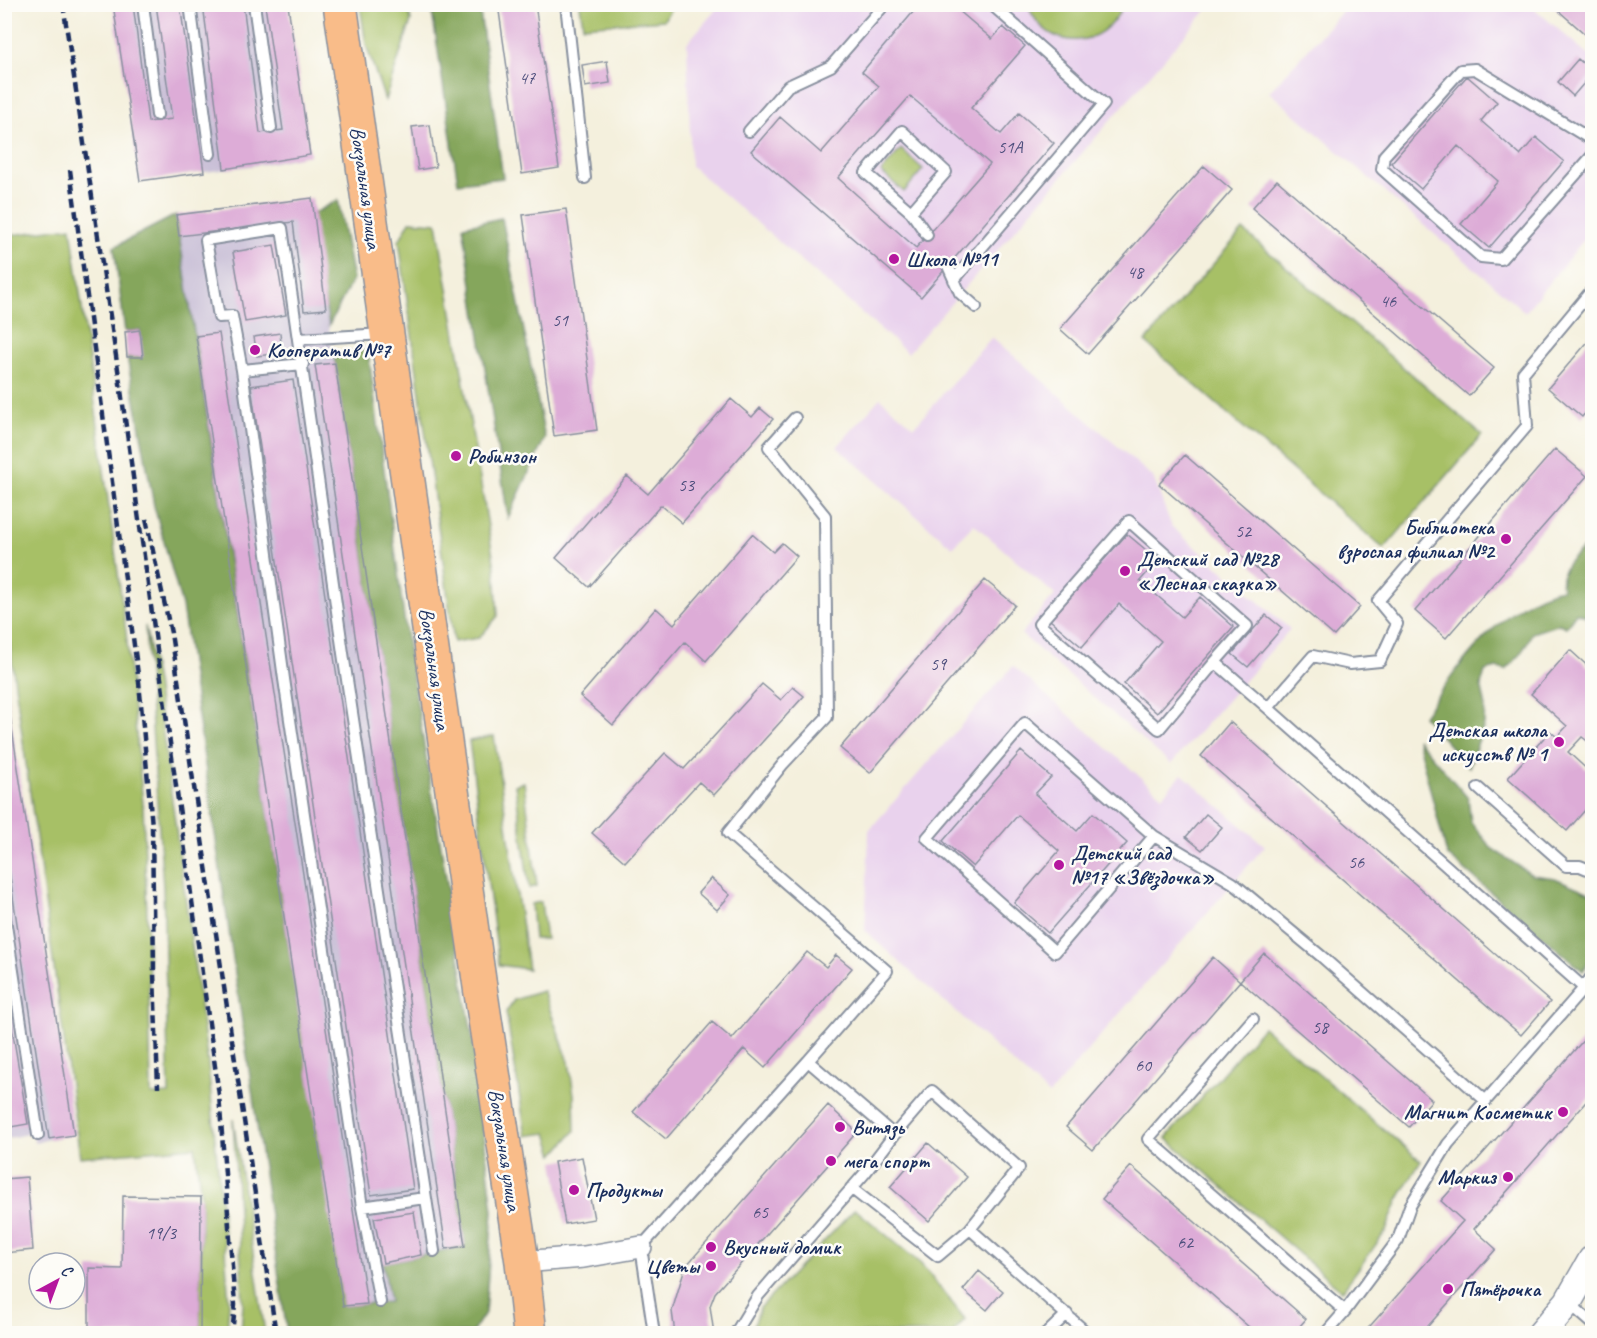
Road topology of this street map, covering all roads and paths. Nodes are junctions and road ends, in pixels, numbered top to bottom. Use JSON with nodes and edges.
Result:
{"nodes":[{"id":1,"x":143,"y":4,"type":"edge"},
{"id":2,"x":190,"y":4,"type":"edge"},
{"id":3,"x":254,"y":4,"type":"edge"},
{"id":4,"x":340,"y":4,"type":"edge"},
{"id":5,"x":566,"y":4,"type":"edge"},
{"id":6,"x":885,"y":4,"type":"edge"},
{"id":7,"x":991,"y":4,"type":"edge"},
{"id":8,"x":157,"y":115,"type":"dead end"},
{"id":9,"x":271,"y":128,"type":"dead end"},
{"id":10,"x":749,"y":131,"type":"dead end"},
{"id":11,"x":1593,"y":140,"type":"edge"},
{"id":12,"x":210,"y":154,"type":"dead end"},
{"id":13,"x":1593,"y":156,"type":"edge"},
{"id":14,"x":585,"y":177,"type":"dead end"},
{"id":15,"x":911,"y":212,"type":"junction"},
{"id":16,"x":927,"y":235,"type":"dead end"},
{"id":17,"x":948,"y":266,"type":"dead end"},
{"id":18,"x":954,"y":280,"type":"junction"},
{"id":19,"x":1593,"y":290,"type":"edge"},
{"id":20,"x":976,"y":307,"type":"dead end"},
{"id":21,"x":387,"y":333,"type":"junction"},
{"id":22,"x":299,"y":339,"type":"junction"},
{"id":23,"x":303,"y":364,"type":"junction"},
{"id":24,"x":242,"y":370,"type":"junction"},
{"id":25,"x":795,"y":418,"type":"dead end"},
{"id":26,"x":1215,"y":662,"type":"junction"},
{"id":27,"x":1268,"y":708,"type":"junction"},
{"id":28,"x":1478,"y":788,"type":"dead end"},
{"id":29,"x":1154,"y":836,"type":"junction"},
{"id":30,"x":1593,"y":872,"type":"edge"},
{"id":31,"x":4,"y":912,"type":"edge"},
{"id":32,"x":1593,"y":976,"type":"edge"},
{"id":33,"x":1584,"y":988,"type":"junction"},
{"id":34,"x":1253,"y":1020,"type":"dead end"},
{"id":35,"x":808,"y":1061,"type":"junction"},
{"id":36,"x":1486,"y":1101,"type":"junction"},
{"id":37,"x":38,"y":1135,"type":"dead end"},
{"id":38,"x":894,"y":1135,"type":"junction"},
{"id":39,"x":851,"y":1188,"type":"junction"},
{"id":40,"x":425,"y":1198,"type":"junction"},
{"id":41,"x":362,"y":1207,"type":"junction"},
{"id":42,"x":970,"y":1229,"type":"junction"},
{"id":43,"x":641,"y":1247,"type":"junction"},
{"id":44,"x":434,"y":1251,"type":"dead end"},
{"id":45,"x":1593,"y":1260,"type":"edge"},
{"id":46,"x":522,"y":1262,"type":"junction"},
{"id":47,"x":380,"y":1302,"type":"dead end"},
{"id":48,"x":1568,"y":1302,"type":"junction"},
{"id":49,"x":1345,"y":1311,"type":"junction"},
{"id":50,"x":1066,"y":1314,"type":"junction"},
{"id":51,"x":1593,"y":1323,"type":"edge"},
{"id":52,"x":530,"y":1334,"type":"edge"},
{"id":53,"x":654,"y":1334,"type":"edge"},
{"id":54,"x":735,"y":1334,"type":"edge"},
{"id":55,"x":1046,"y":1334,"type":"edge"},
{"id":56,"x":1088,"y":1334,"type":"edge"},
{"id":57,"x":1325,"y":1334,"type":"edge"},
{"id":58,"x":1541,"y":1334,"type":"edge"}],
"edges":[{"from":1,"to":8,"type":"lane"},
{"from":2,"to":12,"type":"lane"},
{"from":3,"to":9,"type":"lane"},
{"from":4,"to":21,"type":"main road","name":"Вокзальная улица"},
{"from":5,"to":14,"type":"lane"},
{"from":6,"to":10,"type":"lane"},
{"from":7,"to":18,"type":"lane"},
{"from":11,"to":13,"type":"lane"},
{"from":15,"to":15,"type":"lane"},
{"from":15,"to":16,"type":"lane"},
{"from":17,"to":18,"type":"lane"},
{"from":18,"to":20,"type":"lane"},
{"from":19,"to":27,"type":"lane"},
{"from":21,"to":22,"type":"lane"},
{"from":21,"to":46,"type":"main road","name":"Вокзальная улица"},
{"from":22,"to":23,"type":"lane"},
{"from":22,"to":24,"type":"lane"},
{"from":23,"to":24,"type":"lane"},
{"from":23,"to":40,"type":"lane"},
{"from":24,"to":41,"type":"lane"},
{"from":25,"to":35,"type":"lane"},
{"from":26,"to":26,"type":"lane"},
{"from":26,"to":27,"type":"lane"},
{"from":27,"to":33,"type":"lane"},
{"from":28,"to":30,"type":"lane"},
{"from":29,"to":29,"type":"lane"},
{"from":29,"to":36,"type":"lane"},
{"from":31,"to":37,"type":"lane"},
{"from":32,"to":33,"type":"lane"},
{"from":33,"to":36,"type":"lane"},
{"from":34,"to":49,"type":"lane"},
{"from":35,"to":38,"type":"lane"},
{"from":35,"to":43,"type":"lane"},
{"from":36,"to":49,"type":"lane"},
{"from":38,"to":39,"type":"lane"},
{"from":38,"to":42,"type":"lane"},
{"from":39,"to":42,"type":"lane"},
{"from":39,"to":54,"type":"lane"},
{"from":40,"to":41,"type":"lane"},
{"from":40,"to":44,"type":"lane"},
{"from":41,"to":47,"type":"lane"},
{"from":42,"to":50,"type":"lane"},
{"from":43,"to":46,"type":"street"},
{"from":43,"to":53,"type":"lane"},
{"from":45,"to":48,"type":"street"},
{"from":46,"to":52,"type":"main road","name":"Вокзальная улица"},
{"from":48,"to":51,"type":"lane"},
{"from":48,"to":58,"type":"street"},
{"from":49,"to":57,"type":"lane"},
{"from":50,"to":55,"type":"lane"},
{"from":50,"to":56,"type":"lane"}]}
